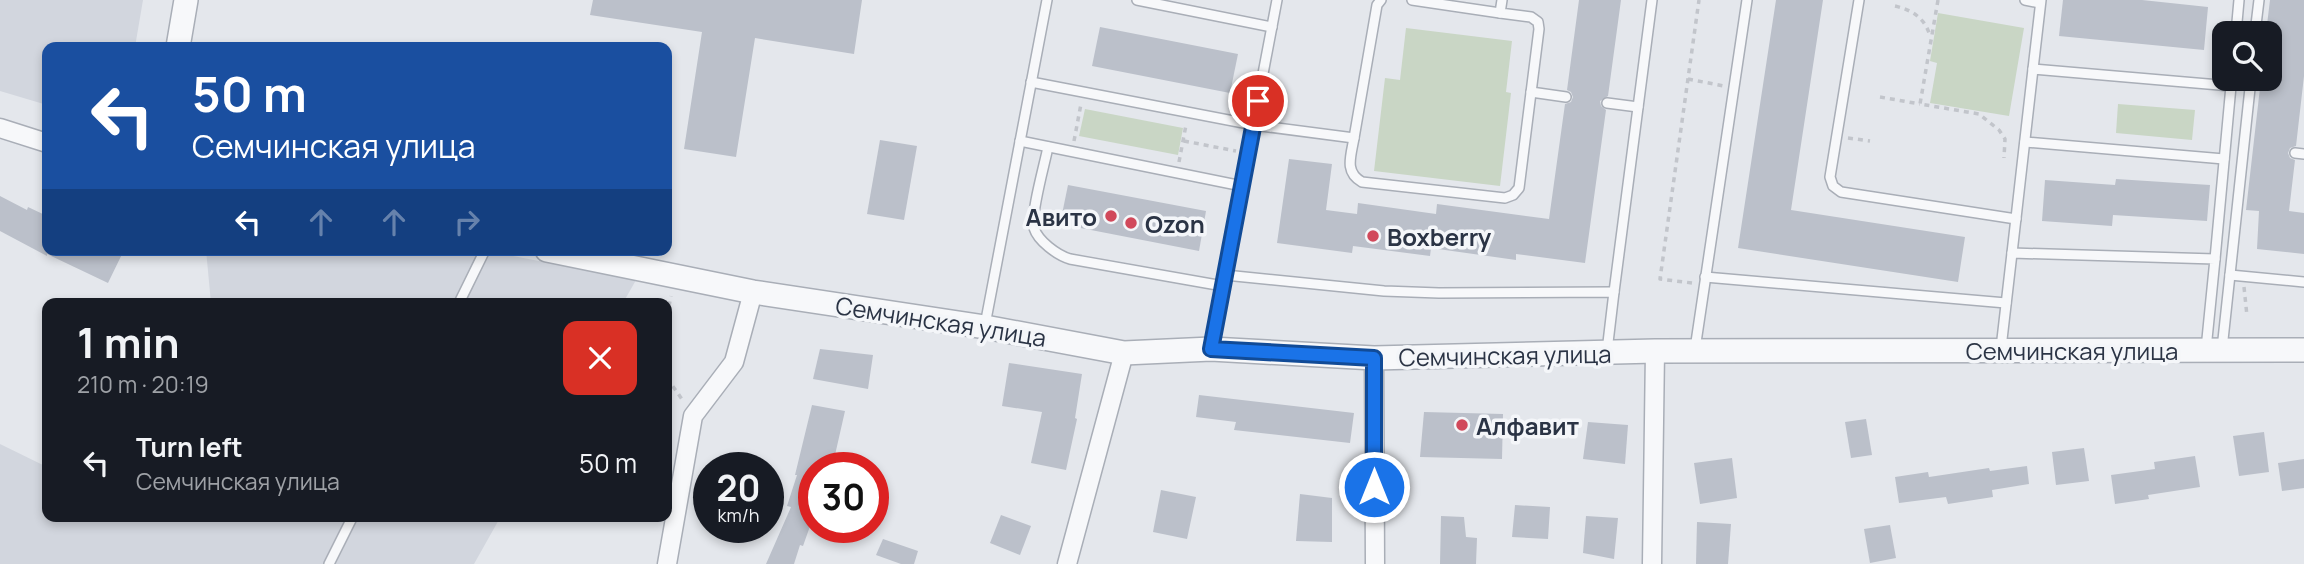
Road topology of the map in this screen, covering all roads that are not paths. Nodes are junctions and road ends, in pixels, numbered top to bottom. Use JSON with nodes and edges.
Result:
{"nodes":[{"id":1,"x":186,"y":0,"type":"edge"},
{"id":2,"x":1047,"y":0,"type":"edge"},
{"id":3,"x":1137,"y":0,"type":"edge"},
{"id":4,"x":1278,"y":0,"type":"edge"},
{"id":5,"x":1381,"y":0,"type":"edge"},
{"id":6,"x":1412,"y":0,"type":"edge"},
{"id":7,"x":1502,"y":0,"type":"edge"},
{"id":8,"x":1652,"y":0,"type":"edge"},
{"id":9,"x":1747,"y":0,"type":"edge"},
{"id":10,"x":1859,"y":0,"type":"edge"},
{"id":11,"x":2025,"y":0,"type":"edge"},
{"id":12,"x":2239,"y":0,"type":"edge"},
{"id":13,"x":2259,"y":0,"type":"edge"},
{"id":14,"x":2040,"y":1,"type":"edge"},
{"id":15,"x":1500,"y":13,"type":"junction"},
{"id":16,"x":2237,"y":21,"type":"edge"},
{"id":17,"x":2256,"y":21,"type":"edge"},
{"id":18,"x":1272,"y":27,"type":"junction"},
{"id":19,"x":179,"y":42,"type":"edge"},
{"id":20,"x":2033,"y":69,"type":"junction"},
{"id":21,"x":2212,"y":81,"type":"edge"},
{"id":22,"x":1031,"y":82,"type":"junction"},
{"id":23,"x":2230,"y":91,"type":"edge"},
{"id":24,"x":2250,"y":91,"type":"edge"},
{"id":25,"x":1531,"y":92,"type":"junction"},
{"id":26,"x":1566,"y":97,"type":"dead end"},
{"id":27,"x":1607,"y":103,"type":"dead end"},
{"id":28,"x":1638,"y":107,"type":"junction"},
{"id":29,"x":1254,"y":125,"type":"junction"},
{"id":30,"x":0,"y":128,"type":"edge"},
{"id":31,"x":1354,"y":138,"type":"junction"},
{"id":32,"x":42,"y":141,"type":"edge"},
{"id":33,"x":1020,"y":141,"type":"junction"},
{"id":34,"x":2025,"y":142,"type":"junction"},
{"id":35,"x":1048,"y":147,"type":"junction"},
{"id":36,"x":2224,"y":159,"type":"junction"},
{"id":37,"x":1242,"y":186,"type":"junction"},
{"id":38,"x":2016,"y":219,"type":"junction"},
{"id":39,"x":2012,"y":253,"type":"junction"},
{"id":40,"x":482,"y":256,"type":"edge"},
{"id":41,"x":576,"y":256,"type":"edge"},
{"id":42,"x":2215,"y":259,"type":"junction"},
{"id":43,"x":1225,"y":275,"type":"junction"},
{"id":44,"x":2230,"y":275,"type":"junction"},
{"id":45,"x":1705,"y":281,"type":"junction"},
{"id":46,"x":2304,"y":282,"type":"edge"},
{"id":47,"x":1223,"y":286,"type":"junction"},
{"id":48,"x":752,"y":292,"type":"junction"},
{"id":49,"x":1614,"y":292,"type":"junction"},
{"id":50,"x":461,"y":298,"type":"edge"},
{"id":51,"x":2006,"y":303,"type":"junction"},
{"id":52,"x":985,"y":327,"type":"junction"},
{"id":53,"x":1211,"y":349,"type":"junction"},
{"id":54,"x":2001,"y":349,"type":"junction"},
{"id":55,"x":2304,"y":350,"type":"edge"},
{"id":56,"x":1655,"y":351,"type":"junction"},
{"id":57,"x":1694,"y":351,"type":"junction"},
{"id":58,"x":2214,"y":351,"type":"junction"},
{"id":59,"x":1606,"y":352,"type":"junction"},
{"id":60,"x":1125,"y":353,"type":"junction"},
{"id":61,"x":1374,"y":358,"type":"junction"},
{"id":62,"x":350,"y":522,"type":"edge"},
{"id":63,"x":329,"y":564,"type":"edge"},
{"id":64,"x":667,"y":564,"type":"edge"},
{"id":65,"x":1068,"y":564,"type":"edge"},
{"id":66,"x":1375,"y":564,"type":"edge"},
{"id":67,"x":1652,"y":564,"type":"edge"}],
"edges":[{"from":1,"to":19,"type":"street"},
{"from":2,"to":22,"type":"lane"},
{"from":3,"to":18,"type":"lane"},
{"from":4,"to":18,"type":"lane"},
{"from":5,"to":31,"type":"lane"},
{"from":6,"to":15,"type":"lane"},
{"from":7,"to":15,"type":"lane"},
{"from":8,"to":28,"type":"lane"},
{"from":9,"to":45,"type":"lane"},
{"from":10,"to":38,"type":"lane"},
{"from":11,"to":14,"type":"lane"},
{"from":12,"to":16,"type":"lane"},
{"from":13,"to":17,"type":"lane"},
{"from":14,"to":20,"type":"lane"},
{"from":15,"to":25,"type":"lane"},
{"from":18,"to":29,"type":"lane"},
{"from":20,"to":21,"type":"lane"},
{"from":20,"to":34,"type":"lane"},
{"from":22,"to":29,"type":"lane"},
{"from":22,"to":33,"type":"lane"},
{"from":23,"to":36,"type":"lane"},
{"from":24,"to":44,"type":"lane"},
{"from":25,"to":26,"type":"lane"},
{"from":25,"to":31,"type":"lane"},
{"from":27,"to":28,"type":"lane"},
{"from":28,"to":49,"type":"lane"},
{"from":29,"to":31,"type":"lane"},
{"from":29,"to":37,"type":"lane"},
{"from":30,"to":32,"type":"street"},
{"from":33,"to":35,"type":"lane"},
{"from":33,"to":52,"type":"lane"},
{"from":34,"to":36,"type":"lane"},
{"from":34,"to":38,"type":"lane"},
{"from":35,"to":37,"type":"lane"},
{"from":35,"to":47,"type":"lane"},
{"from":36,"to":42,"type":"lane"},
{"from":37,"to":43,"type":"lane"},
{"from":38,"to":39,"type":"lane"},
{"from":39,"to":42,"type":"lane"},
{"from":39,"to":51,"type":"lane"},
{"from":40,"to":50,"type":"lane"},
{"from":41,"to":48,"type":"street","name":"Семчинская улица"},
{"from":42,"to":58,"type":"lane"},
{"from":43,"to":47,"type":"lane"},
{"from":43,"to":49,"type":"lane"},
{"from":44,"to":46,"type":"lane"},
{"from":44,"to":58,"type":"lane"},
{"from":45,"to":51,"type":"lane"},
{"from":45,"to":57,"type":"lane"},
{"from":47,"to":53,"type":"lane"},
{"from":48,"to":52,"type":"street","name":"Семчинская улица"},
{"from":48,"to":64,"type":"street"},
{"from":49,"to":59,"type":"lane"},
{"from":51,"to":54,"type":"lane"},
{"from":52,"to":60,"type":"street","name":"Семчинская улица"},
{"from":53,"to":60,"type":"street","name":"Семчинская улица"},
{"from":53,"to":61,"type":"street","name":"Семчинская улица"},
{"from":54,"to":57,"type":"street","name":"Семчинская улица"},
{"from":54,"to":58,"type":"street","name":"Семчинская улица"},
{"from":55,"to":58,"type":"street","name":"Семчинская улица"},
{"from":56,"to":57,"type":"street","name":"Семчинская улица"},
{"from":56,"to":59,"type":"street","name":"Семчинская улица"},
{"from":56,"to":67,"type":"street"},
{"from":59,"to":61,"type":"street","name":"Семчинская улица"},
{"from":60,"to":65,"type":"street"},
{"from":61,"to":66,"type":"street"},
{"from":62,"to":63,"type":"lane"}]}
